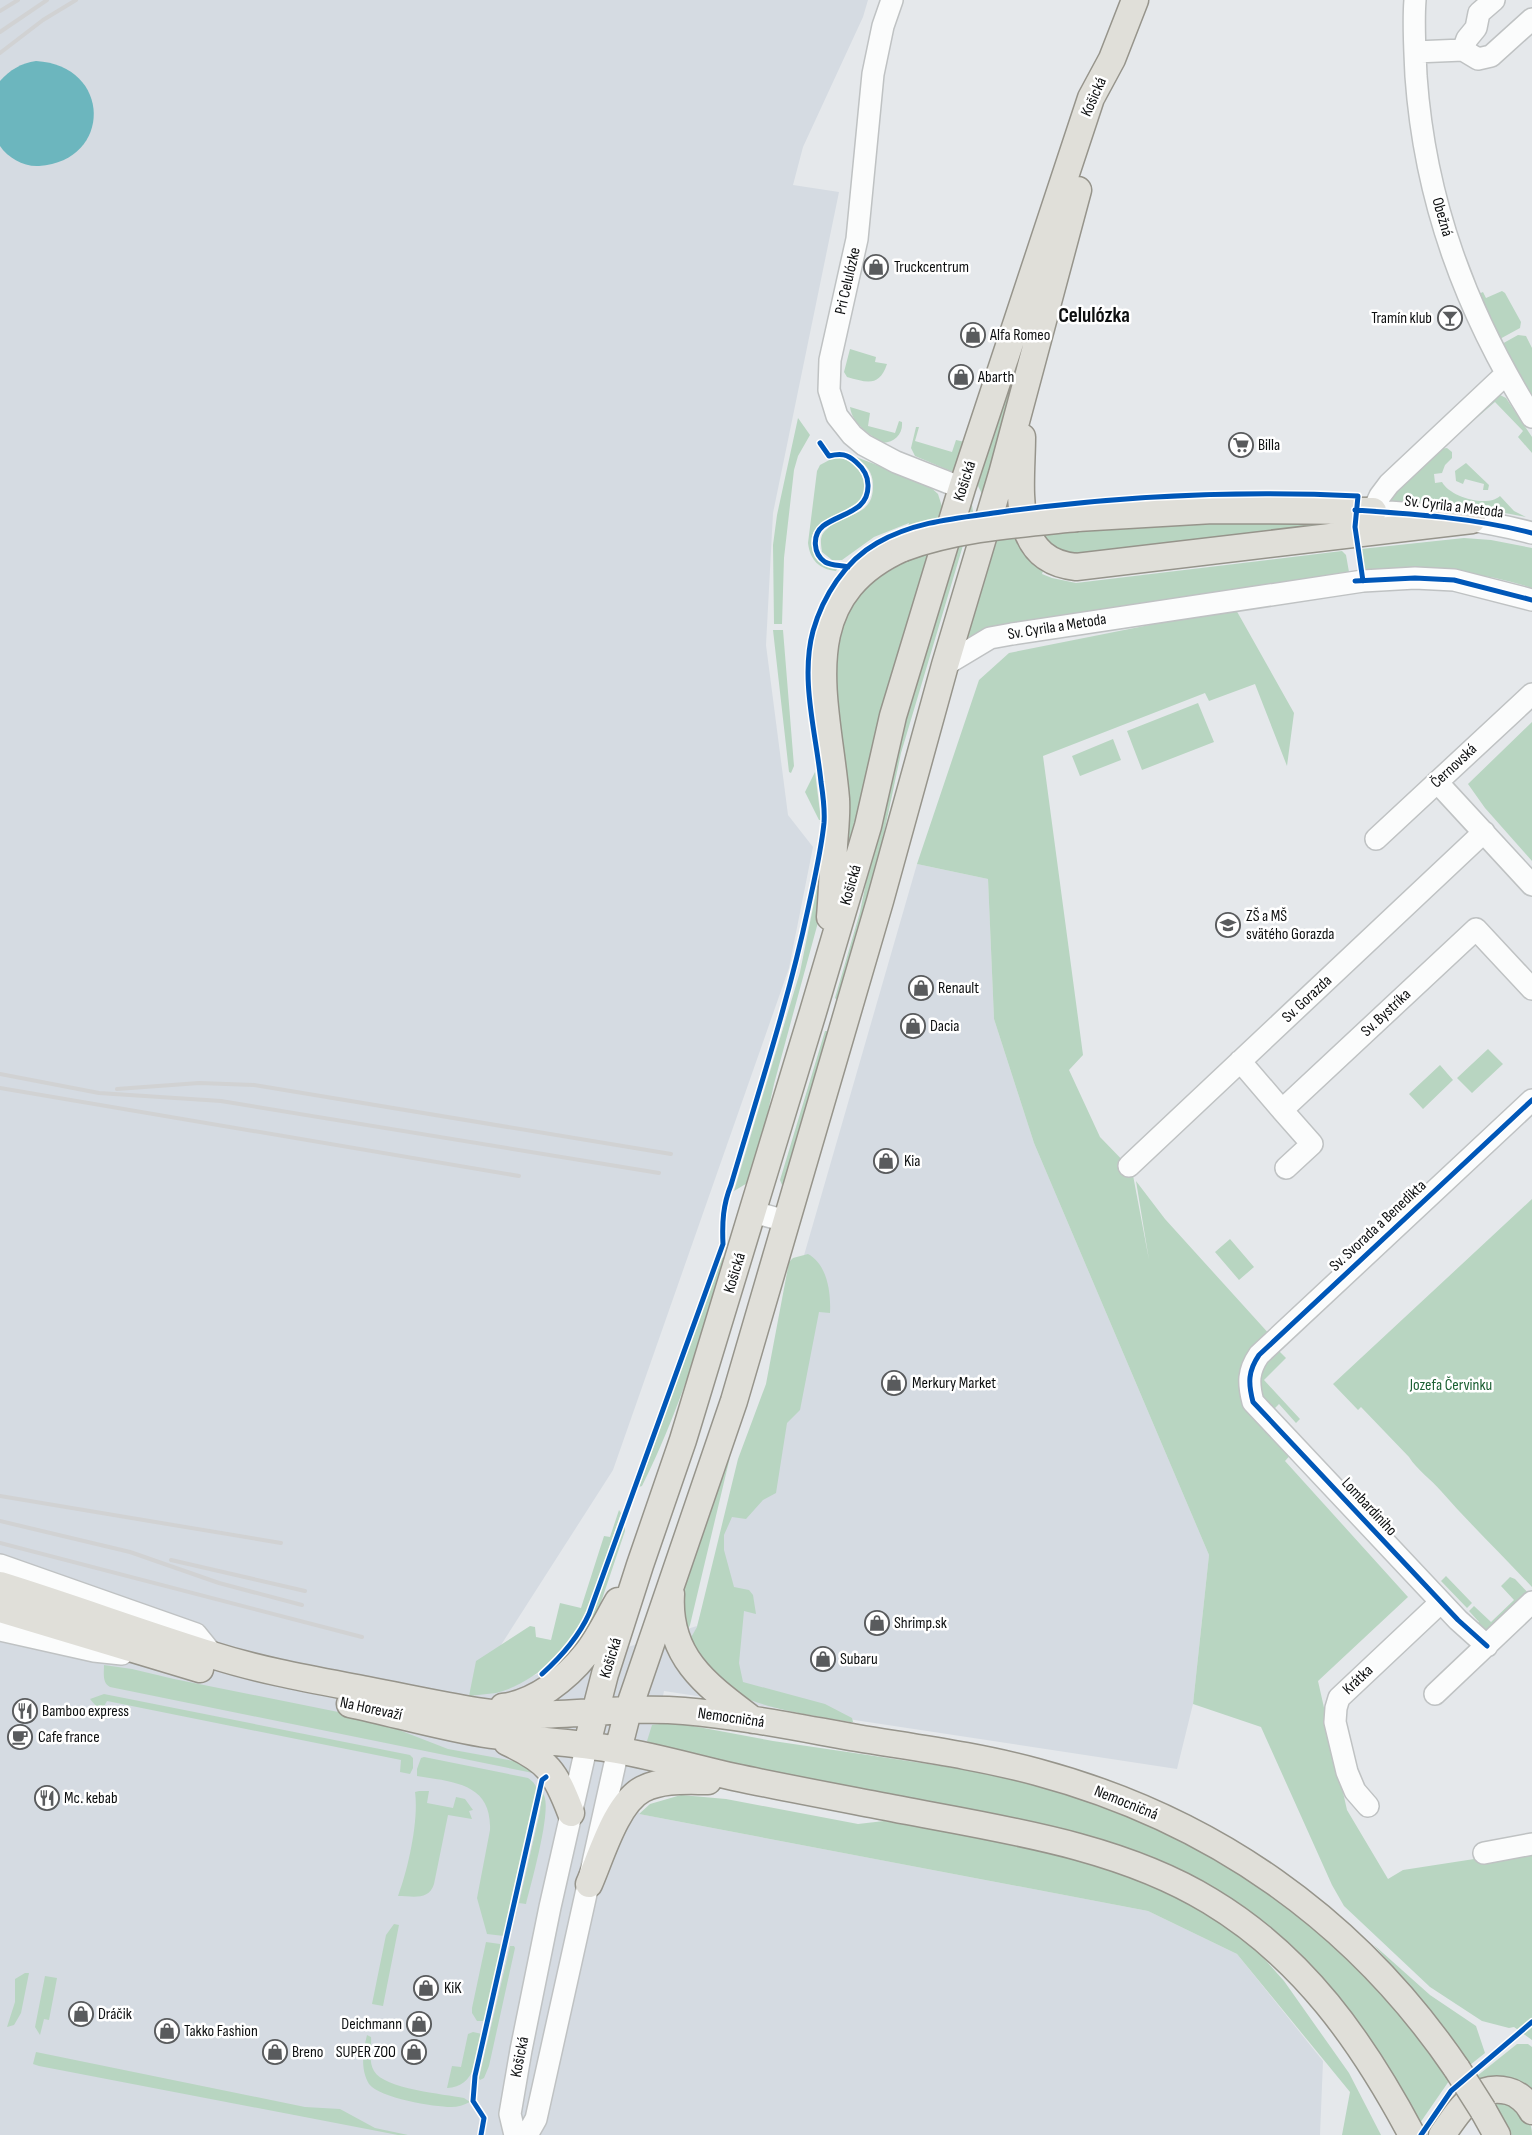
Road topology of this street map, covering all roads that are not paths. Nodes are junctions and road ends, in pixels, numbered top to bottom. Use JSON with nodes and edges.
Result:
{"nodes":[{"id":1,"x":892,"y":0,"type":"edge"},
{"id":2,"x":1135,"y":0,"type":"edge"},
{"id":3,"x":1415,"y":0,"type":"edge"},
{"id":4,"x":1494,"y":0,"type":"edge"},
{"id":5,"x":1532,"y":18,"type":"edge"},
{"id":6,"x":1462,"y":50,"type":"junction"},
{"id":7,"x":1415,"y":52,"type":"junction"},
{"id":8,"x":1112,"y":59,"type":"junction"},
{"id":9,"x":1506,"y":374,"type":"junction"},
{"id":10,"x":1022,"y":399,"type":"junction"},
{"id":11,"x":1532,"y":417,"type":"edge"},
{"id":12,"x":962,"y":488,"type":"junction"},
{"id":13,"x":1373,"y":511,"type":"junction"},
{"id":14,"x":1472,"y":520,"type":"junction"},
{"id":15,"x":988,"y":525,"type":"junction"},
{"id":16,"x":1532,"y":533,"type":"edge"},
{"id":17,"x":1532,"y":600,"type":"edge"},
{"id":18,"x":945,"y":665,"type":"junction"},
{"id":19,"x":1532,"y":694,"type":"edge"},
{"id":20,"x":1437,"y":782,"type":"junction"},
{"id":21,"x":1484,"y":832,"type":"junction"},
{"id":22,"x":1376,"y":838,"type":"dead end"},
{"id":23,"x":1532,"y":884,"type":"edge"},
{"id":24,"x":827,"y":965,"type":"junction"},
{"id":25,"x":1532,"y":989,"type":"edge"},
{"id":26,"x":813,"y":1012,"type":"junction"},
{"id":27,"x":845,"y":1021,"type":"junction"},
{"id":28,"x":1240,"y":1062,"type":"junction"},
{"id":29,"x":1532,"y":1100,"type":"edge"},
{"id":30,"x":1282,"y":1110,"type":"junction"},
{"id":31,"x":1129,"y":1166,"type":"dead end"},
{"id":32,"x":1286,"y":1168,"type":"dead end"},
{"id":33,"x":753,"y":1212,"type":"junction"},
{"id":34,"x":786,"y":1221,"type":"junction"},
{"id":35,"x":1249,"y":1376,"type":"joint"},
{"id":36,"x":0,"y":1565,"type":"edge"},
{"id":37,"x":640,"y":1565,"type":"junction"},
{"id":38,"x":671,"y":1582,"type":"junction"},
{"id":39,"x":0,"y":1585,"type":"edge"},
{"id":40,"x":1441,"y":1602,"type":"junction"},
{"id":41,"x":1532,"y":1602,"type":"edge"},
{"id":42,"x":0,"y":1609,"type":"edge"},
{"id":43,"x":0,"y":1630,"type":"edge"},
{"id":44,"x":1487,"y":1646,"type":"junction"},
{"id":45,"x":213,"y":1655,"type":"junction"},
{"id":46,"x":158,"y":1657,"type":"junction"},
{"id":47,"x":1435,"y":1694,"type":"dead end"},
{"id":48,"x":477,"y":1711,"type":"junction"},
{"id":49,"x":628,"y":1711,"type":"junction"},
{"id":50,"x":595,"y":1713,"type":"junction"},
{"id":51,"x":754,"y":1720,"type":"junction"},
{"id":52,"x":490,"y":1735,"type":"junction"},
{"id":53,"x":587,"y":1744,"type":"junction"},
{"id":54,"x":618,"y":1750,"type":"junction"},
{"id":55,"x":752,"y":1781,"type":"junction"},
{"id":56,"x":1368,"y":1806,"type":"dead end"},
{"id":57,"x":571,"y":1813,"type":"junction"},
{"id":58,"x":1532,"y":1844,"type":"edge"},
{"id":59,"x":1484,"y":1853,"type":"dead end"},
{"id":60,"x":589,"y":1884,"type":"junction"},
{"id":61,"x":1532,"y":2111,"type":"edge"},
{"id":62,"x":1411,"y":2132,"type":"edge"},
{"id":63,"x":515,"y":2135,"type":"edge"},
{"id":64,"x":527,"y":2135,"type":"edge"},
{"id":65,"x":1442,"y":2135,"type":"edge"},
{"id":66,"x":1496,"y":2135,"type":"edge"}],
"edges":[{"from":1,"to":12,"type":"street","name":"Pri Celulózke"},
{"from":2,"to":8,"type":"main road","name":"Košická"},
{"from":3,"to":7,"type":"street","name":"Obežná"},
{"from":4,"to":6,"type":"street"},
{"from":5,"to":6,"type":"street"},
{"from":6,"to":7,"type":"street"},
{"from":7,"to":9,"type":"street","name":"Obežná"},
{"from":8,"to":10,"type":"main road","name":"Košická"},
{"from":8,"to":12,"type":"main road","name":"Košická"},
{"from":9,"to":11,"type":"street","name":"Obežná"},
{"from":9,"to":13,"type":"street"},
{"from":10,"to":14,"type":"main road"},
{"from":10,"to":15,"type":"main road","name":"Košická"},
{"from":12,"to":15,"type":"main road"},
{"from":12,"to":24,"type":"main road","name":"Košická"},
{"from":13,"to":14,"type":"street","name":"Sv. Cyrila a Metoda"},
{"from":13,"to":24,"type":"main road","bridge":true},
{"from":14,"to":16,"type":"street","name":"Sv. Cyrila a Metoda"},
{"from":15,"to":18,"type":"main road","name":"Košická"},
{"from":17,"to":18,"type":"street","name":"Sv. Cyrila a Metoda"},
{"from":18,"to":27,"type":"main road","name":"Košická"},
{"from":19,"to":20,"type":"street","name":"Černovská"},
{"from":20,"to":21,"type":"street"},
{"from":20,"to":22,"type":"street","name":"Černovská"},
{"from":21,"to":23,"type":"street"},
{"from":21,"to":28,"type":"street","name":"Sv. Gorazda"},
{"from":24,"to":26,"type":"main road","name":"Košická"},
{"from":25,"to":30,"type":"street","name":"Sv. Bystríka"},
{"from":26,"to":27,"type":"street"},
{"from":26,"to":33,"type":"main road","name":"Košická"},
{"from":27,"to":34,"type":"main road","name":"Košická"},
{"from":28,"to":30,"type":"street"},
{"from":28,"to":31,"type":"street","name":"Sv. Gorazda"},
{"from":29,"to":35,"type":"street","name":"Sv. Svorada a Benedikta"},
{"from":30,"to":32,"type":"street"},
{"from":33,"to":34,"type":"street"},
{"from":33,"to":37,"type":"main road","name":"Košická"},
{"from":34,"to":38,"type":"main road","name":"Košická"},
{"from":35,"to":40,"type":"street","name":"Lombardiniho"},
{"from":36,"to":45,"type":"street"},
{"from":37,"to":48,"type":"main road","name":"Na Horevaží"},
{"from":37,"to":50,"type":"main road","name":"Košická"},
{"from":38,"to":49,"type":"main road","name":"Košická"},
{"from":38,"to":51,"type":"main road"},
{"from":39,"to":45,"type":"main road","name":"Na Horevaží"},
{"from":40,"to":44,"type":"street","name":"Lombardiniho"},
{"from":40,"to":56,"type":"street","name":"Krátka"},
{"from":41,"to":44,"type":"street"},
{"from":42,"to":46,"type":"main road","name":"Na Horevaží"},
{"from":43,"to":46,"type":"street","name":"Na Horevaží"},
{"from":44,"to":47,"type":"street"},
{"from":45,"to":48,"type":"main road","name":"Na Horevaží"},
{"from":46,"to":52,"type":"main road","name":"Na Horevaží"},
{"from":48,"to":50,"type":"main road","name":"Na Horevaží"},
{"from":49,"to":50,"type":"main road","name":"Nemocničná"},
{"from":49,"to":51,"type":"main road","name":"Nemocničná"},
{"from":49,"to":54,"type":"main road","name":"Košická"},
{"from":50,"to":53,"type":"main road","name":"Košická"},
{"from":51,"to":66,"type":"main road","name":"Nemocničná","bridge":true},
{"from":52,"to":53,"type":"main road","name":"Na Horevaží"},
{"from":52,"to":57,"type":"main road"},
{"from":53,"to":54,"type":"main road","name":"Na Horevaží"},
{"from":53,"to":57,"type":"street","name":"Košická"},
{"from":54,"to":55,"type":"main road"},
{"from":54,"to":60,"type":"street","name":"Košická"},
{"from":55,"to":60,"type":"main road"},
{"from":55,"to":62,"type":"main road"},
{"from":57,"to":63,"type":"street","name":"Košická"},
{"from":58,"to":59,"type":"street"},
{"from":60,"to":64,"type":"street","name":"Košická"},
{"from":61,"to":65,"type":"main road"}]}
